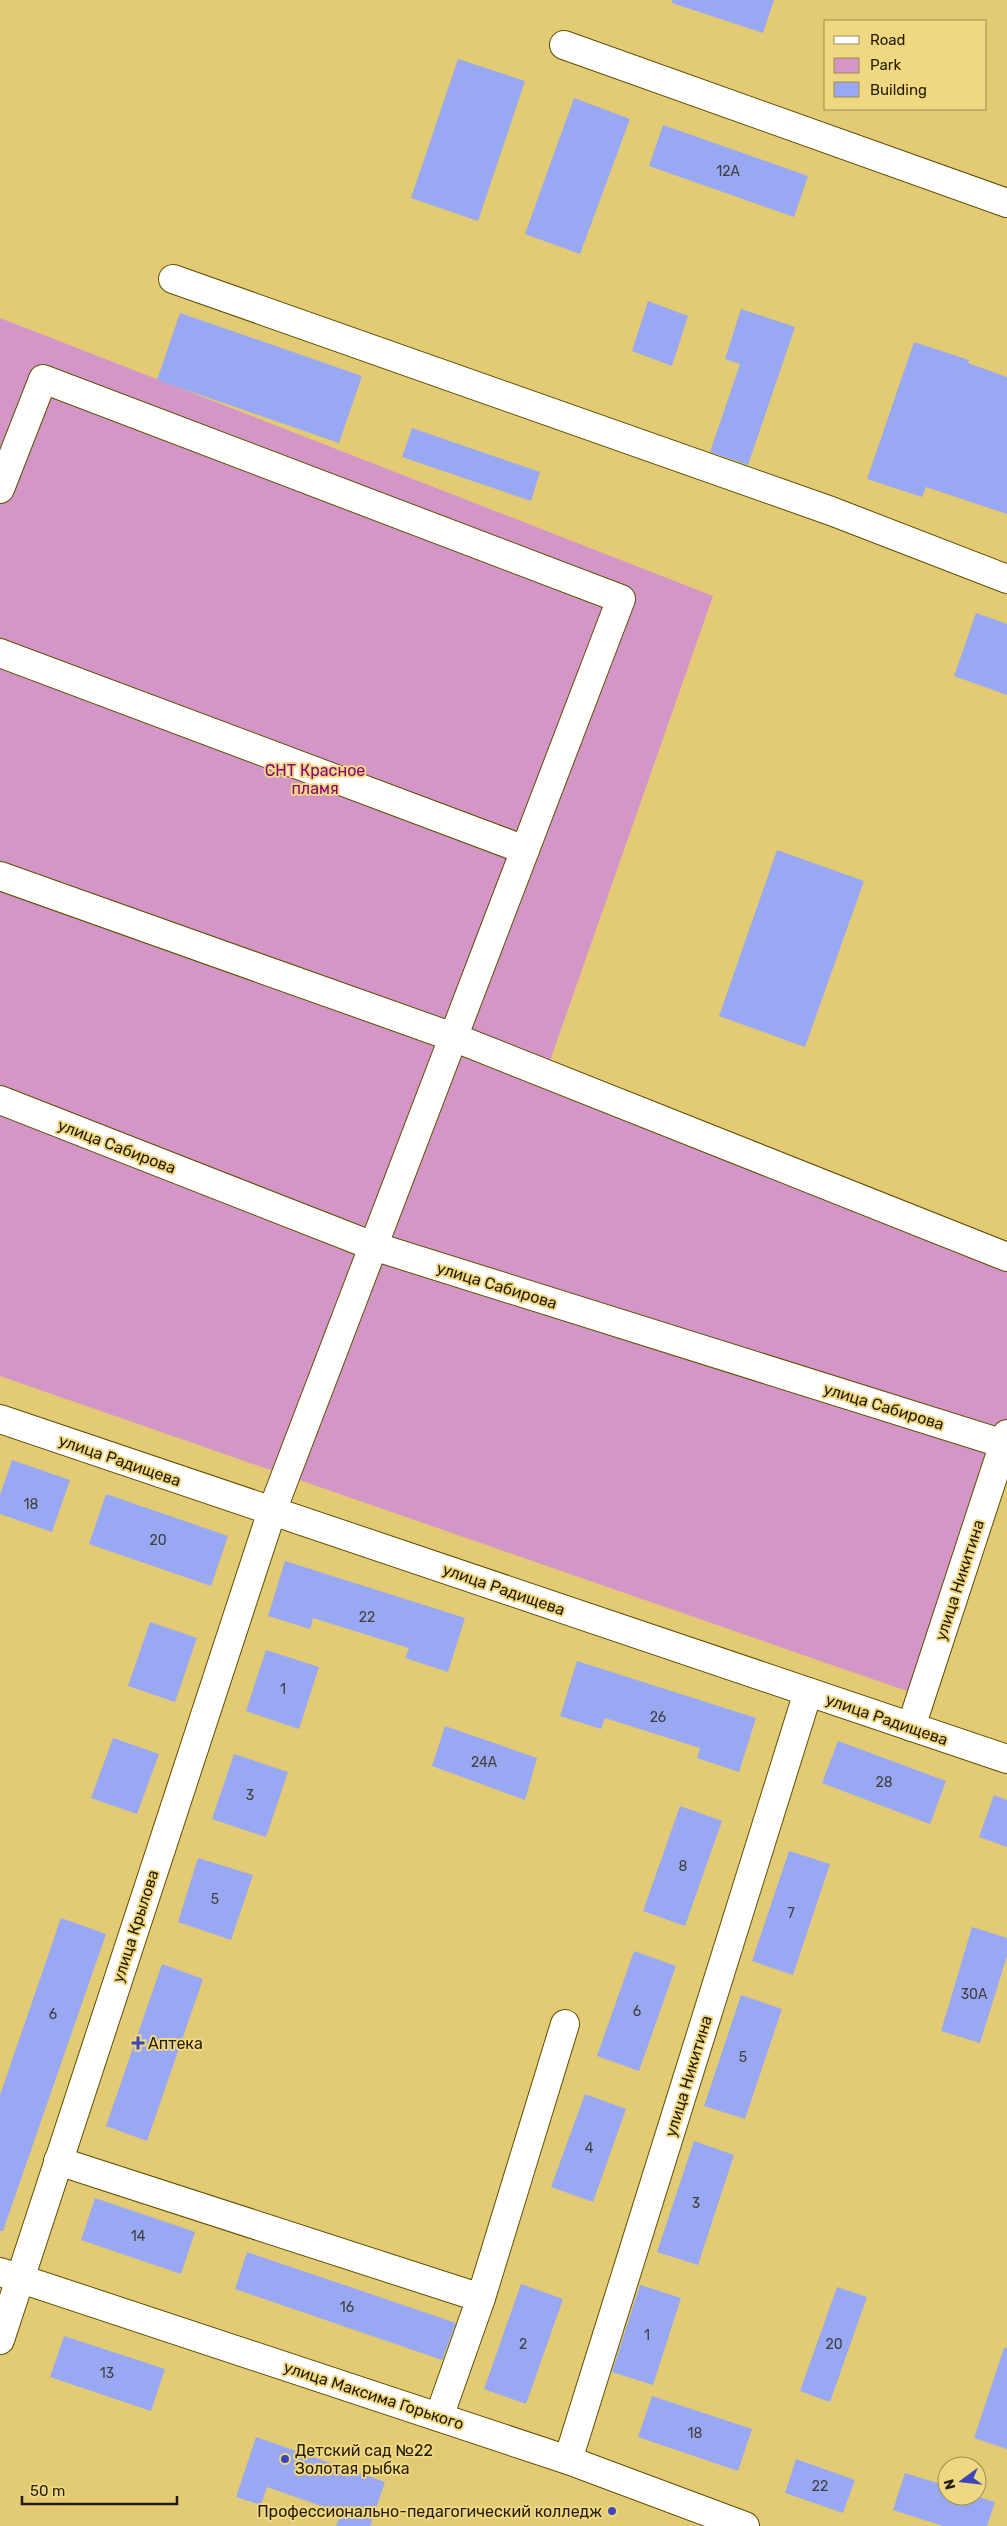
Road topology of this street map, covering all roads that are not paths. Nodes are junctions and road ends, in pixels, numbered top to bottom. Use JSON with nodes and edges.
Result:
{"nodes":[{"id":1,"x":564,"y":45,"type":"dead end"},
{"id":2,"x":1007,"y":203,"type":"edge"},
{"id":3,"x":173,"y":279,"type":"dead end"},
{"id":4,"x":0,"y":489,"type":"edge"},
{"id":5,"x":1007,"y":579,"type":"edge"},
{"id":6,"x":0,"y":653,"type":"edge"},
{"id":7,"x":525,"y":850,"type":"junction"},
{"id":8,"x":0,"y":876,"type":"edge"},
{"id":9,"x":453,"y":1037,"type":"junction"},
{"id":10,"x":0,"y":1100,"type":"edge"},
{"id":11,"x":373,"y":1246,"type":"junction"},
{"id":12,"x":1007,"y":1257,"type":"edge"},
{"id":13,"x":0,"y":1420,"type":"edge"},
{"id":14,"x":1005,"y":1439,"type":"edge"},
{"id":15,"x":272,"y":1511,"type":"junction"},
{"id":16,"x":808,"y":1692,"type":"junction"},
{"id":17,"x":911,"y":1727,"type":"junction"},
{"id":18,"x":1007,"y":1759,"type":"edge"},
{"id":19,"x":565,"y":2024,"type":"dead end"},
{"id":20,"x":58,"y":2160,"type":"junction"},
{"id":21,"x":10,"y":2274,"type":"edge"},
{"id":22,"x":481,"y":2298,"type":"junction"},
{"id":23,"x":0,"y":2340,"type":"edge"},
{"id":24,"x":439,"y":2417,"type":"junction"},
{"id":25,"x":568,"y":2460,"type":"junction"},
{"id":26,"x":745,"y":2526,"type":"edge"}],
"edges":[{"from":1,"to":2,"type":"street"},
{"from":3,"to":5,"type":"street"},
{"from":4,"to":7,"type":"street","name":"улица Крылова"},
{"from":6,"to":7,"type":"street"},
{"from":7,"to":9,"type":"street","name":"улица Крылова"},
{"from":8,"to":9,"type":"street"},
{"from":9,"to":11,"type":"street","name":"улица Крылова"},
{"from":9,"to":12,"type":"street"},
{"from":10,"to":11,"type":"street","name":"улица Сабирова"},
{"from":11,"to":14,"type":"street","name":"улица Сабирова"},
{"from":11,"to":15,"type":"street","name":"улица Крылова"},
{"from":13,"to":15,"type":"street","name":"улица Радищева"},
{"from":14,"to":17,"type":"street","name":"улица Никитина"},
{"from":15,"to":16,"type":"street","name":"улица Радищева"},
{"from":15,"to":20,"type":"street","name":"улица Крылова"},
{"from":16,"to":17,"type":"street","name":"улица Радищева"},
{"from":16,"to":25,"type":"street","name":"улица Никитина"},
{"from":17,"to":18,"type":"street","name":"улица Радищева"},
{"from":19,"to":22,"type":"street"},
{"from":20,"to":21,"type":"street","name":"улица Крылова"},
{"from":20,"to":22,"type":"street"},
{"from":21,"to":23,"type":"street","name":"улица Крылова"},
{"from":21,"to":24,"type":"street","name":"улица Максима Горького"},
{"from":22,"to":24,"type":"street"},
{"from":24,"to":25,"type":"street","name":"улица Максима Горького"},
{"from":25,"to":26,"type":"street","name":"улица Максима Горького"}]}
